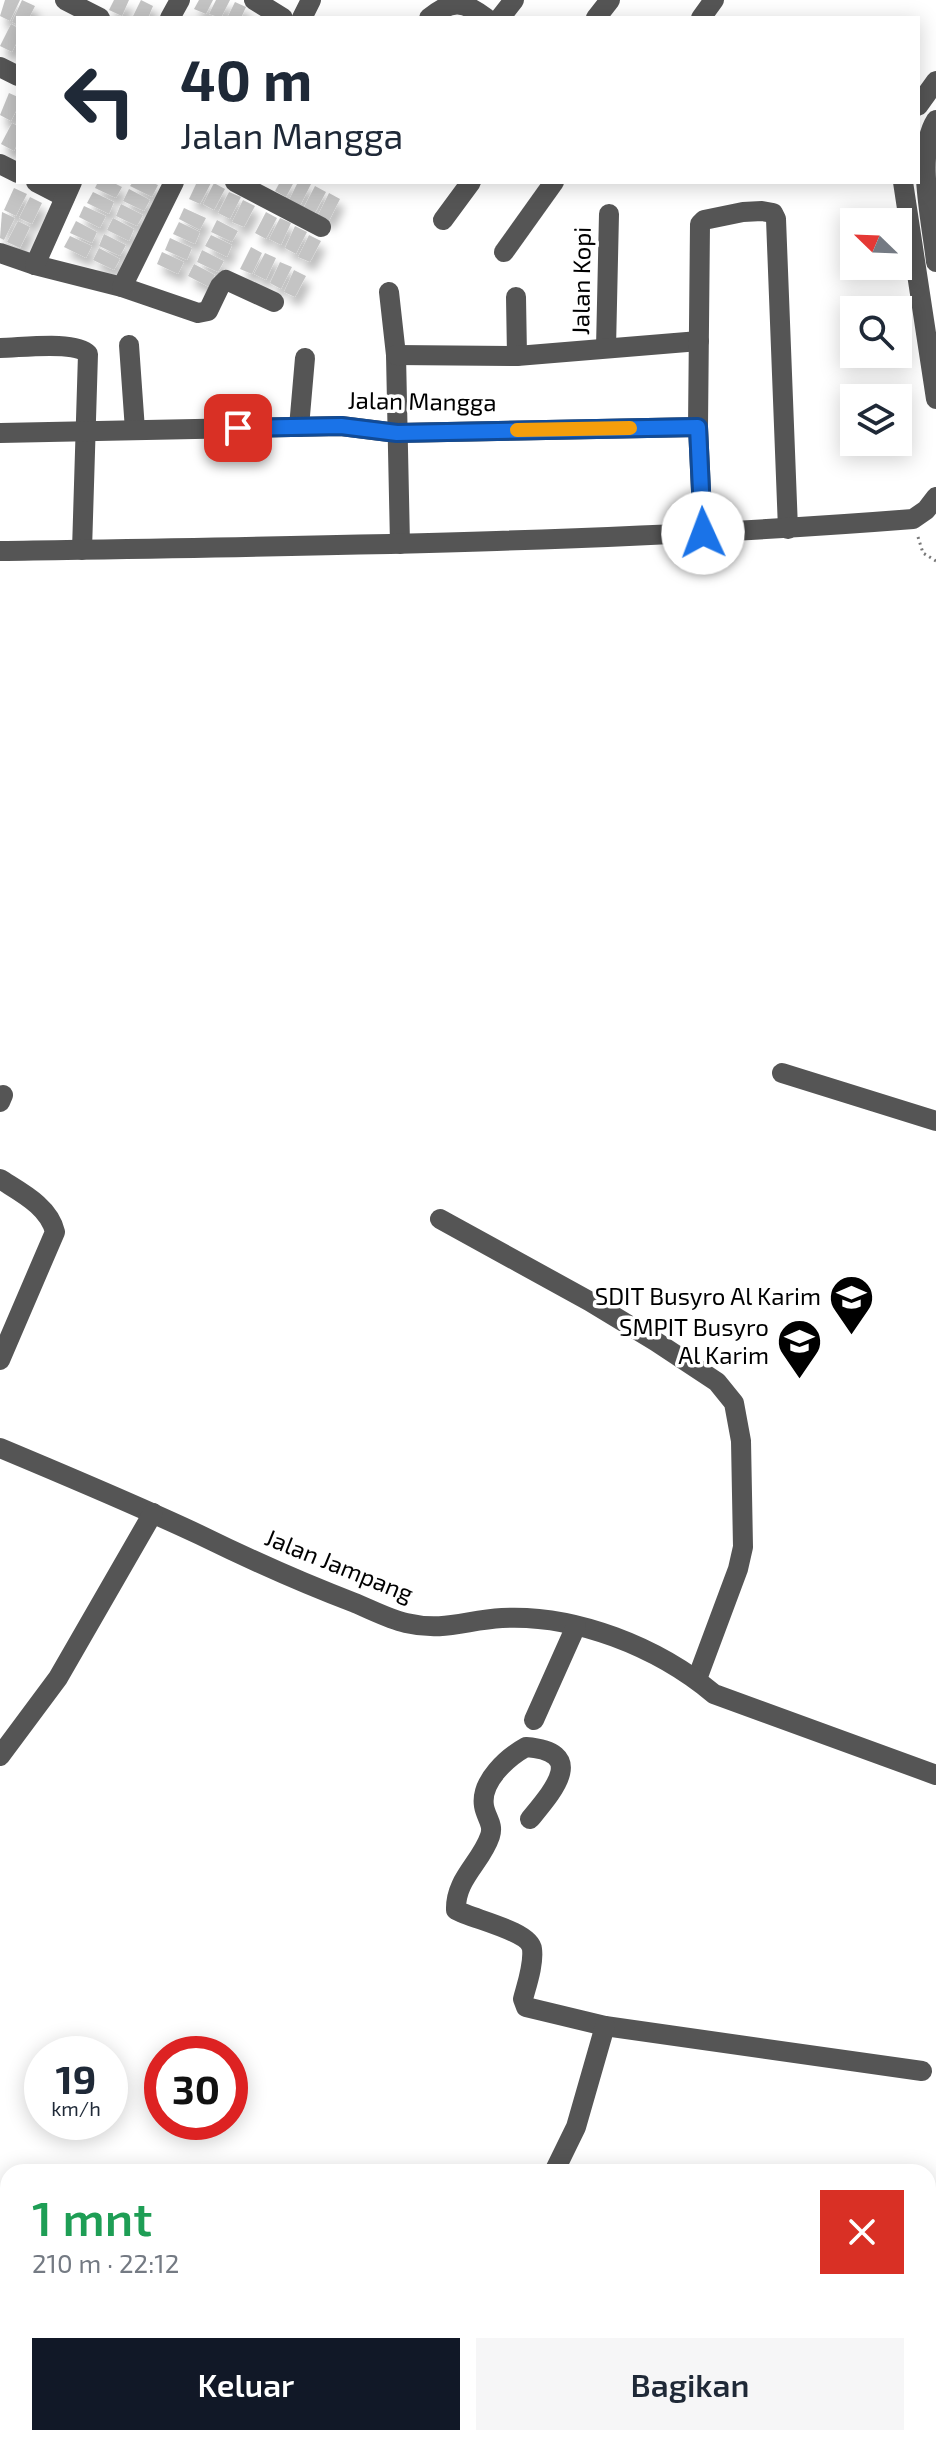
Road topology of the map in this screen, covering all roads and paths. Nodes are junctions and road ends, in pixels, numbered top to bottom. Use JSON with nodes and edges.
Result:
{"nodes":[{"id":1,"x":65,"y":0,"type":"edge"},
{"id":2,"x":254,"y":0,"type":"edge"},
{"id":3,"x":514,"y":0,"type":"edge"},
{"id":4,"x":610,"y":0,"type":"edge"},
{"id":5,"x":433,"y":10,"type":"edge"},
{"id":6,"x":96,"y":16,"type":"edge"},
{"id":7,"x":280,"y":16,"type":"edge"},
{"id":8,"x":484,"y":16,"type":"edge"},
{"id":9,"x":502,"y":16,"type":"edge"},
{"id":10,"x":598,"y":16,"type":"edge"},
{"id":11,"x":936,"y":81,"type":"edge"},
{"id":12,"x":920,"y":103,"type":"edge"},
{"id":13,"x":928,"y":123,"type":"edge"},
{"id":14,"x":931,"y":170,"type":"edge"},
{"id":15,"x":45,"y":184,"type":"edge"},
{"id":16,"x":173,"y":184,"type":"edge"},
{"id":17,"x":239,"y":184,"type":"edge"},
{"id":18,"x":470,"y":184,"type":"edge"},
{"id":19,"x":553,"y":184,"type":"edge"},
{"id":20,"x":903,"y":184,"type":"edge"},
{"id":21,"x":69,"y":189,"type":"edge"},
{"id":22,"x":609,"y":214,"type":"dead end"},
{"id":23,"x":443,"y":220,"type":"dead end"},
{"id":24,"x":321,"y":227,"type":"dead end"},
{"id":25,"x":504,"y":252,"type":"dead end"},
{"id":26,"x":0,"y":253,"type":"edge"},
{"id":27,"x":936,"y":262,"type":"edge"},
{"id":28,"x":35,"y":265,"type":"junction"},
{"id":29,"x":122,"y":287,"type":"junction"},
{"id":30,"x":389,"y":292,"type":"dead end"},
{"id":31,"x":516,"y":297,"type":"dead end"},
{"id":32,"x":274,"y":302,"type":"dead end"},
{"id":33,"x":699,"y":341,"type":"junction"},
{"id":34,"x":129,"y":345,"type":"dead end"},
{"id":35,"x":0,"y":348,"type":"edge"},
{"id":36,"x":606,"y":348,"type":"junction"},
{"id":37,"x":396,"y":355,"type":"junction"},
{"id":38,"x":517,"y":356,"type":"junction"},
{"id":39,"x":305,"y":358,"type":"dead end"},
{"id":40,"x":936,"y":399,"type":"edge"},
{"id":41,"x":299,"y":427,"type":"junction"},
{"id":42,"x":698,"y":427,"type":"junction"},
{"id":43,"x":135,"y":430,"type":"junction"},
{"id":44,"x":86,"y":431,"type":"junction"},
{"id":45,"x":0,"y":433,"type":"edge"},
{"id":46,"x":397,"y":433,"type":"junction"},
{"id":47,"x":936,"y":497,"type":"edge"},
{"id":48,"x":788,"y":529,"type":"junction"},
{"id":49,"x":703,"y":533,"type":"junction"},
{"id":50,"x":400,"y":544,"type":"junction"},
{"id":51,"x":82,"y":550,"type":"junction"},
{"id":52,"x":0,"y":551,"type":"edge"},
{"id":53,"x":923,"y":553,"type":"dead end"},
{"id":54,"x":936,"y":561,"type":"edge"},
{"id":55,"x":782,"y":1073,"type":"dead end"},
{"id":56,"x":936,"y":1121,"type":"edge"},
{"id":57,"x":0,"y":1179,"type":"edge"},
{"id":58,"x":440,"y":1219,"type":"dead end"},
{"id":59,"x":0,"y":1360,"type":"edge"},
{"id":60,"x":0,"y":1448,"type":"edge"},
{"id":61,"x":153,"y":1513,"type":"junction"},
{"id":62,"x":576,"y":1626,"type":"junction"},
{"id":63,"x":697,"y":1679,"type":"junction"},
{"id":64,"x":534,"y":1720,"type":"dead end"},
{"id":65,"x":0,"y":1756,"type":"edge"},
{"id":66,"x":936,"y":1775,"type":"edge"},
{"id":67,"x":530,"y":1819,"type":"dead end"},
{"id":68,"x":605,"y":2026,"type":"junction"},
{"id":69,"x":922,"y":2071,"type":"dead end"},
{"id":70,"x":558,"y":2164,"type":"edge"}],
"edges":[{"from":1,"to":6,"type":"street"},
{"from":2,"to":7,"type":"street"},
{"from":3,"to":9,"type":"street"},
{"from":4,"to":10,"type":"street"},
{"from":5,"to":8,"type":"street"},
{"from":11,"to":12,"type":"street"},
{"from":13,"to":14,"type":"street"},
{"from":14,"to":27,"type":"street"},
{"from":15,"to":21,"type":"street"},
{"from":16,"to":29,"type":"street"},
{"from":17,"to":24,"type":"street"},
{"from":18,"to":23,"type":"street"},
{"from":19,"to":25,"type":"street"},
{"from":20,"to":40,"type":"street"},
{"from":21,"to":28,"type":"street"},
{"from":22,"to":36,"type":"street","name":"Jalan Kopi"},
{"from":26,"to":28,"type":"street"},
{"from":28,"to":29,"type":"street"},
{"from":29,"to":32,"type":"street"},
{"from":30,"to":37,"type":"street"},
{"from":31,"to":38,"type":"street"},
{"from":33,"to":36,"type":"street"},
{"from":33,"to":42,"type":"street"},
{"from":33,"to":48,"type":"street"},
{"from":34,"to":43,"type":"street"},
{"from":35,"to":44,"type":"street"},
{"from":36,"to":38,"type":"street"},
{"from":37,"to":38,"type":"street"},
{"from":37,"to":46,"type":"street"},
{"from":39,"to":41,"type":"street"},
{"from":41,"to":43,"type":"street","name":"Jalan Mangga"},
{"from":41,"to":46,"type":"street","name":"Jalan Mangga"},
{"from":42,"to":46,"type":"street","name":"Jalan Mangga"},
{"from":42,"to":49,"type":"street"},
{"from":43,"to":44,"type":"street","name":"Jalan Mangga"},
{"from":44,"to":45,"type":"street","name":"Jalan Mangga"},
{"from":44,"to":51,"type":"street"},
{"from":46,"to":50,"type":"street"},
{"from":47,"to":48,"type":"street"},
{"from":48,"to":49,"type":"street"},
{"from":49,"to":50,"type":"street"},
{"from":50,"to":51,"type":"street"},
{"from":51,"to":52,"type":"street"},
{"from":53,"to":54,"type":"path"},
{"from":55,"to":56,"type":"street"},
{"from":57,"to":59,"type":"street"},
{"from":58,"to":63,"type":"street"},
{"from":60,"to":61,"type":"street","name":"Jalan Jampang"},
{"from":61,"to":62,"type":"street","name":"Jalan Jampang"},
{"from":61,"to":65,"type":"street"},
{"from":62,"to":63,"type":"street","name":"Jalan Jampang"},
{"from":62,"to":64,"type":"street"},
{"from":63,"to":66,"type":"street","name":"Jalan Jampang"},
{"from":67,"to":68,"type":"street"},
{"from":68,"to":69,"type":"street"},
{"from":68,"to":70,"type":"street"}]}
